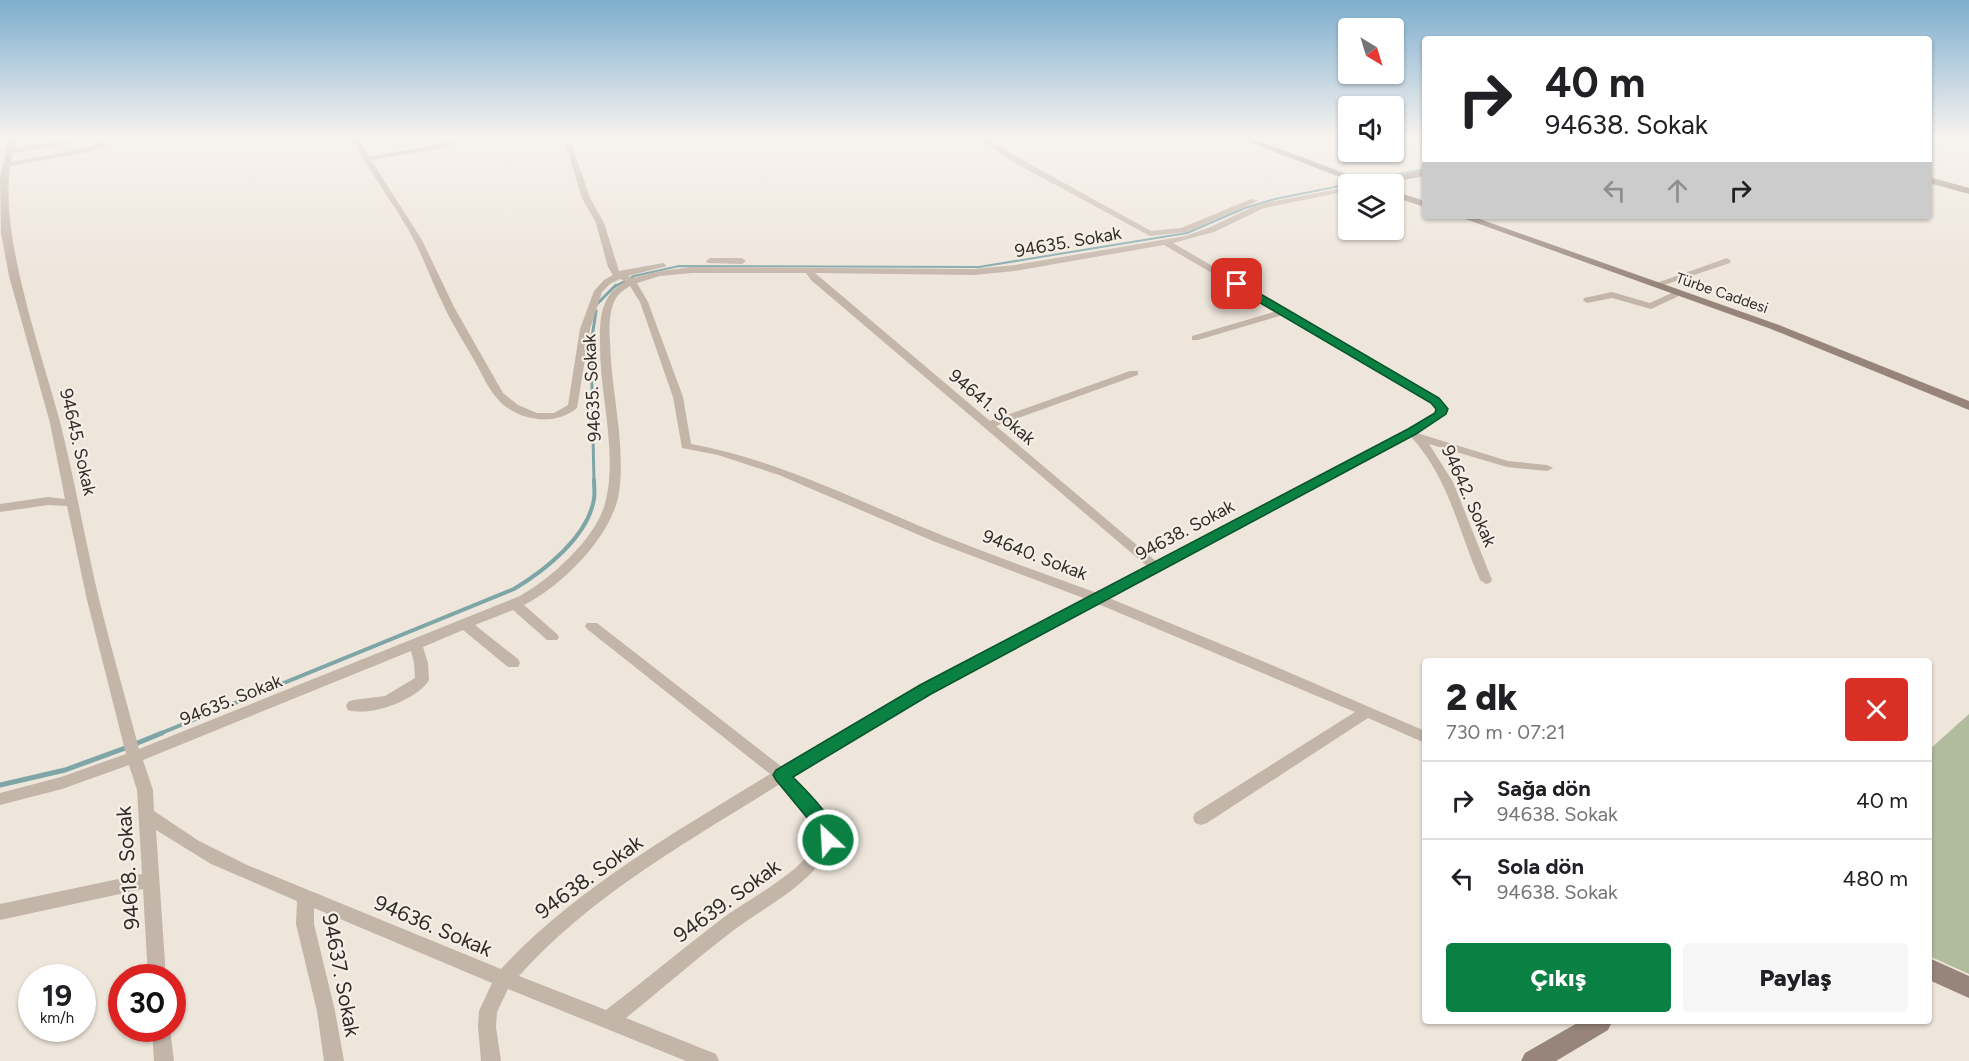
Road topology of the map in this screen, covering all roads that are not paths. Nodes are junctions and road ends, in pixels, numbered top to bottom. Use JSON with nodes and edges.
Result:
{"nodes":[{"id":1,"x":4,"y":186,"type":"edge"},
{"id":2,"x":383,"y":186,"type":"edge"},
{"id":3,"x":582,"y":186,"type":"edge"},
{"id":4,"x":1062,"y":186,"type":"edge"},
{"id":5,"x":1949,"y":186,"type":"edge"},
{"id":6,"x":1338,"y":188,"type":"edge"},
{"id":7,"x":1969,"y":191,"type":"edge"},
{"id":8,"x":1404,"y":197,"type":"edge"},
{"id":9,"x":1422,"y":203,"type":"edge"},
{"id":10,"x":1470,"y":219,"type":"edge"},
{"id":11,"x":1159,"y":239,"type":"junction"},
{"id":12,"x":5,"y":250,"type":"edge"},
{"id":13,"x":742,"y":261,"type":"dead end"},
{"id":14,"x":1727,"y":261,"type":"dead end"},
{"id":15,"x":808,"y":270,"type":"junction"},
{"id":16,"x":620,"y":275,"type":"junction"},
{"id":17,"x":632,"y":282,"type":"junction"},
{"id":18,"x":1655,"y":285,"type":"junction"},
{"id":19,"x":1678,"y":293,"type":"junction"},
{"id":20,"x":1587,"y":300,"type":"dead end"},
{"id":21,"x":1284,"y":312,"type":"junction"},
{"id":22,"x":1195,"y":338,"type":"dead end"},
{"id":23,"x":1134,"y":373,"type":"dead end"},
{"id":24,"x":1969,"y":406,"type":"edge"},
{"id":25,"x":987,"y":426,"type":"junction"},
{"id":26,"x":1415,"y":434,"type":"junction"},
{"id":27,"x":1547,"y":468,"type":"dead end"},
{"id":28,"x":73,"y":502,"type":"junction"},
{"id":29,"x":0,"y":508,"type":"edge"},
{"id":30,"x":1157,"y":568,"type":"junction"},
{"id":31,"x":1486,"y":580,"type":"dead end"},
{"id":32,"x":1098,"y":599,"type":"junction"},
{"id":33,"x":515,"y":604,"type":"junction"},
{"id":34,"x":466,"y":625,"type":"junction"},
{"id":35,"x":592,"y":626,"type":"dead end"},
{"id":36,"x":552,"y":637,"type":"dead end"},
{"id":37,"x":415,"y":644,"type":"junction"},
{"id":38,"x":513,"y":663,"type":"dead end"},
{"id":39,"x":353,"y":706,"type":"dead end"},
{"id":40,"x":1367,"y":711,"type":"junction"},
{"id":41,"x":1422,"y":736,"type":"edge"},
{"id":42,"x":132,"y":750,"type":"junction"},
{"id":43,"x":782,"y":775,"type":"junction"},
{"id":44,"x":0,"y":799,"type":"edge"},
{"id":45,"x":148,"y":814,"type":"junction"},
{"id":46,"x":1201,"y":818,"type":"dead end"},
{"id":47,"x":151,"y":880,"type":"junction"},
{"id":48,"x":305,"y":897,"type":"junction"},
{"id":49,"x":0,"y":912,"type":"edge"},
{"id":50,"x":156,"y":964,"type":"edge"},
{"id":51,"x":1932,"y":970,"type":"edge"},
{"id":52,"x":503,"y":980,"type":"junction"},
{"id":53,"x":1969,"y":987,"type":"edge"},
{"id":54,"x":609,"y":1020,"type":"junction"},
{"id":55,"x":1597,"y":1024,"type":"edge"},
{"id":56,"x":162,"y":1042,"type":"edge"},
{"id":57,"x":164,"y":1061,"type":"edge"},
{"id":58,"x":334,"y":1061,"type":"edge"},
{"id":59,"x":491,"y":1061,"type":"edge"},
{"id":60,"x":709,"y":1061,"type":"edge"},
{"id":61,"x":1533,"y":1061,"type":"edge"}],
"edges":[{"from":1,"to":12,"type":"street","name":"94645. Sokak"},
{"from":2,"to":16,"type":"street"},
{"from":3,"to":16,"type":"street"},
{"from":4,"to":11,"type":"street","name":"94638. Sokak"},
{"from":5,"to":7,"type":"street"},
{"from":6,"to":11,"type":"street","name":"94635. Sokak"},
{"from":8,"to":9,"type":"street"},
{"from":10,"to":18,"type":"street","name":"Türbe Caddesi"},
{"from":11,"to":15,"type":"street","name":"94635. Sokak"},
{"from":11,"to":21,"type":"street","name":"94638. Sokak"},
{"from":12,"to":28,"type":"street","name":"94645. Sokak"},
{"from":13,"to":16,"type":"street"},
{"from":14,"to":18,"type":"street"},
{"from":15,"to":17,"type":"street","name":"94635. Sokak"},
{"from":15,"to":25,"type":"street","name":"94641. Sokak"},
{"from":16,"to":17,"type":"street"},
{"from":17,"to":32,"type":"street","name":"94640. Sokak"},
{"from":17,"to":33,"type":"street","name":"94635. Sokak"},
{"from":18,"to":19,"type":"street","name":"Türbe Caddesi"},
{"from":19,"to":20,"type":"street"},
{"from":19,"to":24,"type":"street","name":"Türbe Caddesi"},
{"from":21,"to":22,"type":"street"},
{"from":21,"to":26,"type":"street","name":"94638. Sokak"},
{"from":23,"to":25,"type":"street"},
{"from":25,"to":30,"type":"street","name":"94641. Sokak"},
{"from":26,"to":27,"type":"street"},
{"from":26,"to":30,"type":"street","name":"94638. Sokak"},
{"from":26,"to":31,"type":"street","name":"94642. Sokak"},
{"from":28,"to":29,"type":"street"},
{"from":28,"to":42,"type":"street","name":"94645. Sokak"},
{"from":30,"to":32,"type":"street","name":"94638. Sokak"},
{"from":32,"to":40,"type":"street","name":"94640. Sokak"},
{"from":32,"to":43,"type":"street","name":"94638. Sokak"},
{"from":33,"to":34,"type":"street","name":"94635. Sokak"},
{"from":33,"to":36,"type":"street"},
{"from":34,"to":37,"type":"street","name":"94635. Sokak"},
{"from":34,"to":38,"type":"street"},
{"from":35,"to":43,"type":"street"},
{"from":37,"to":39,"type":"street"},
{"from":37,"to":42,"type":"street","name":"94635. Sokak"},
{"from":40,"to":41,"type":"street","name":"94640. Sokak"},
{"from":40,"to":46,"type":"street"},
{"from":42,"to":44,"type":"street","name":"94635. Sokak"},
{"from":42,"to":45,"type":"street","name":"94618. Sokak"},
{"from":43,"to":52,"type":"street","name":"94638. Sokak"},
{"from":43,"to":54,"type":"street","name":"94639. Sokak"},
{"from":45,"to":47,"type":"street","name":"94618. Sokak"},
{"from":45,"to":48,"type":"street","name":"94636. Sokak"},
{"from":47,"to":49,"type":"street"},
{"from":47,"to":50,"type":"street","name":"94618. Sokak"},
{"from":48,"to":52,"type":"street","name":"94636. Sokak"},
{"from":48,"to":58,"type":"street","name":"94637. Sokak"},
{"from":51,"to":53,"type":"street"},
{"from":52,"to":54,"type":"street","name":"94636. Sokak"},
{"from":52,"to":59,"type":"street","name":"94638. Sokak"},
{"from":54,"to":60,"type":"street","name":"94636. Sokak"},
{"from":55,"to":61,"type":"street"},
{"from":56,"to":57,"type":"street"}]}
